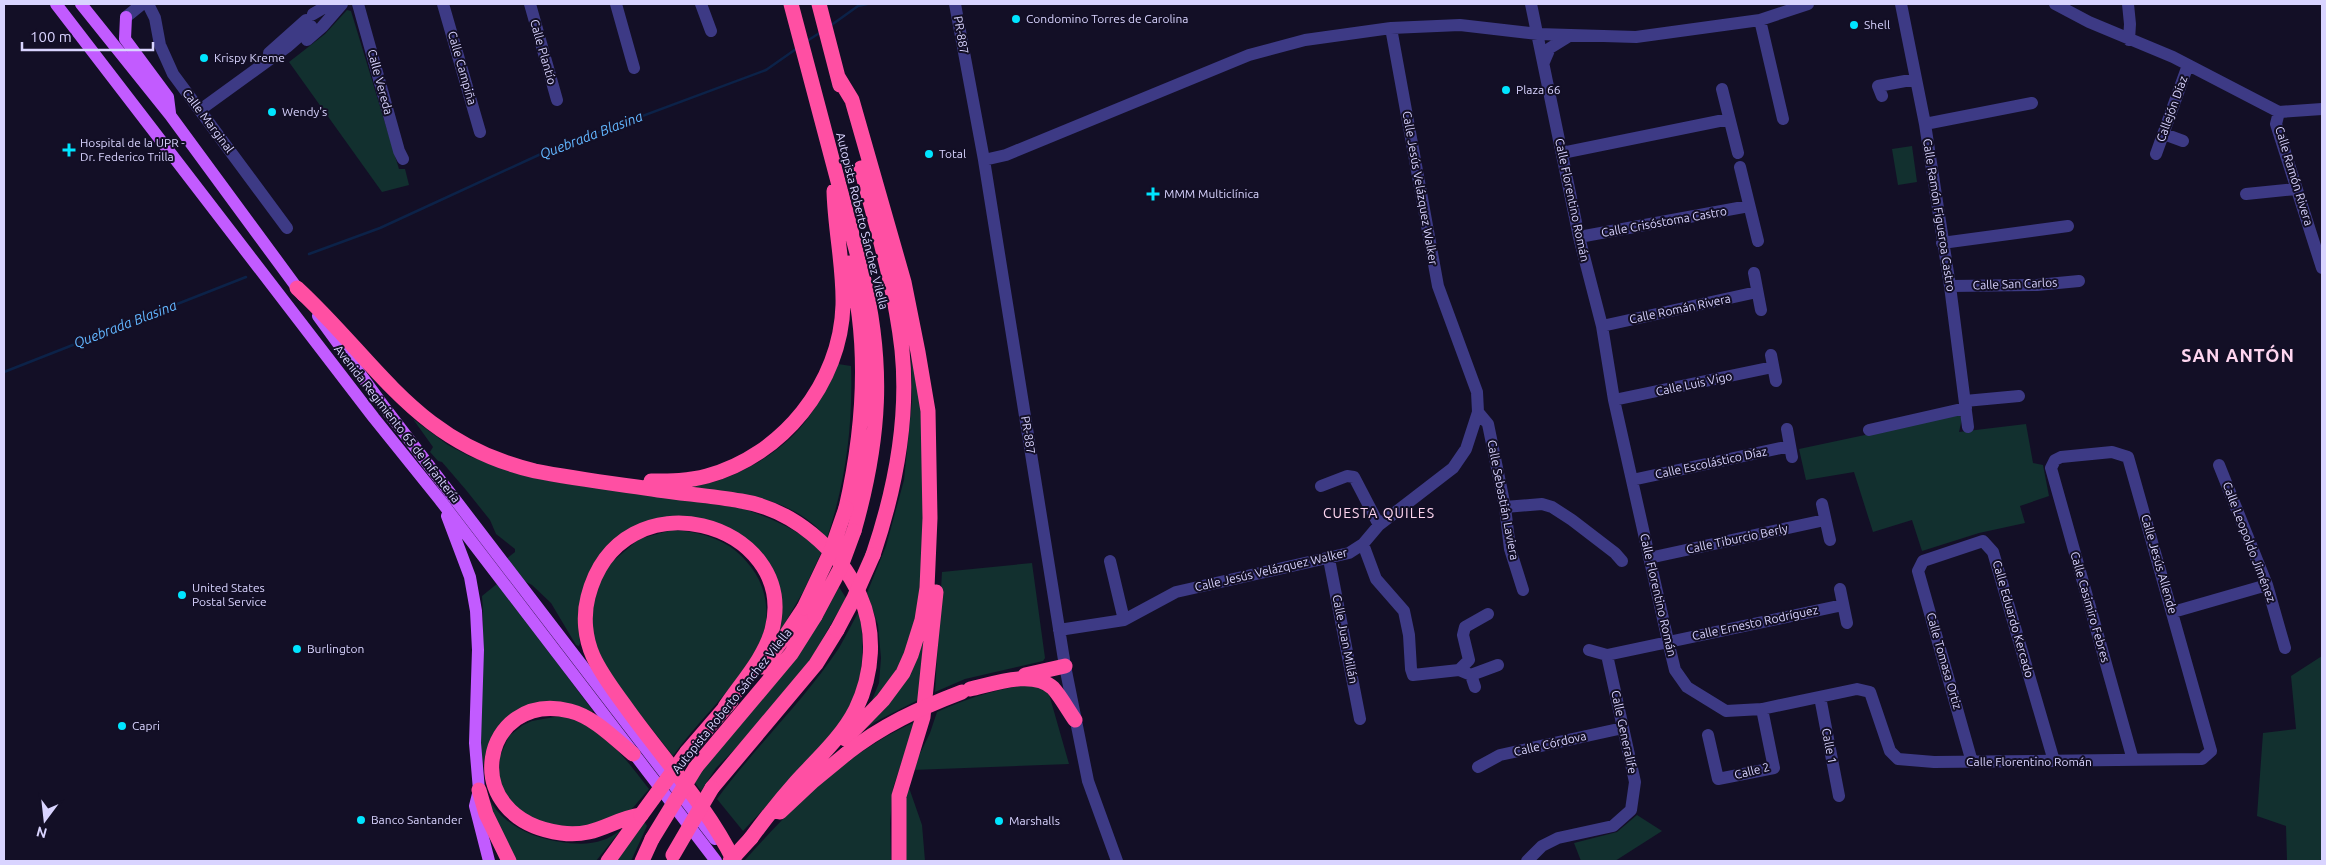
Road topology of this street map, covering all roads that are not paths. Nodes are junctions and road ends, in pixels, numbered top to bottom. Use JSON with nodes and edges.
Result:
{"nodes":[{"id":1,"x":56,"y":4,"type":"edge"},
{"id":2,"x":81,"y":4,"type":"edge"},
{"id":3,"x":142,"y":4,"type":"edge"},
{"id":4,"x":148,"y":4,"type":"edge"},
{"id":5,"x":330,"y":4,"type":"edge"},
{"id":6,"x":342,"y":4,"type":"edge"},
{"id":7,"x":358,"y":4,"type":"edge"},
{"id":8,"x":443,"y":4,"type":"edge"},
{"id":9,"x":530,"y":4,"type":"edge"},
{"id":10,"x":616,"y":4,"type":"edge"},
{"id":11,"x":701,"y":4,"type":"edge"},
{"id":12,"x":819,"y":4,"type":"edge"},
{"id":13,"x":956,"y":4,"type":"edge"},
{"id":14,"x":1531,"y":4,"type":"edge"},
{"id":15,"x":1804,"y":4,"type":"edge"},
{"id":16,"x":1901,"y":4,"type":"edge"},
{"id":17,"x":2054,"y":4,"type":"edge"},
{"id":18,"x":2128,"y":4,"type":"edge"},
{"id":19,"x":791,"y":5,"type":"edge"},
{"id":20,"x":126,"y":17,"type":"joint"},
{"id":21,"x":315,"y":20,"type":"junction"},
{"id":22,"x":1760,"y":20,"type":"junction"},
{"id":23,"x":1390,"y":28,"type":"junction"},
{"id":24,"x":711,"y":31,"type":"dead end"},
{"id":25,"x":1538,"y":34,"type":"junction"},
{"id":26,"x":1572,"y":35,"type":"junction"},
{"id":27,"x":2129,"y":40,"type":"junction"},
{"id":28,"x":1544,"y":62,"type":"junction"},
{"id":29,"x":261,"y":65,"type":"junction"},
{"id":30,"x":2188,"y":65,"type":"junction"},
{"id":31,"x":634,"y":68,"type":"dead end"},
{"id":32,"x":838,"y":77,"type":"junction"},
{"id":33,"x":1916,"y":79,"type":"junction"},
{"id":34,"x":1722,"y":90,"type":"dead end"},
{"id":35,"x":1882,"y":96,"type":"dead end"},
{"id":36,"x":557,"y":100,"type":"dead end"},
{"id":37,"x":2032,"y":103,"type":"dead end"},
{"id":38,"x":2322,"y":109,"type":"edge"},
{"id":39,"x":200,"y":110,"type":"junction"},
{"id":40,"x":2278,"y":112,"type":"junction"},
{"id":41,"x":170,"y":115,"type":"junction"},
{"id":42,"x":1729,"y":119,"type":"junction"},
{"id":43,"x":1783,"y":119,"type":"dead end"},
{"id":44,"x":1925,"y":124,"type":"junction"},
{"id":45,"x":480,"y":132,"type":"dead end"},
{"id":46,"x":2164,"y":134,"type":"junction"},
{"id":47,"x":2183,"y":141,"type":"dead end"},
{"id":48,"x":1562,"y":153,"type":"junction"},
{"id":49,"x":1738,"y":153,"type":"dead end"},
{"id":50,"x":2156,"y":154,"type":"dead end"},
{"id":51,"x":403,"y":159,"type":"dead end"},
{"id":52,"x":984,"y":160,"type":"junction"},
{"id":53,"x":1740,"y":167,"type":"dead end"},
{"id":54,"x":834,"y":170,"type":"junction"},
{"id":55,"x":2296,"y":189,"type":"junction"},
{"id":56,"x":2246,"y":194,"type":"dead end"},
{"id":57,"x":1749,"y":206,"type":"junction"},
{"id":58,"x":2068,"y":226,"type":"dead end"},
{"id":59,"x":287,"y":228,"type":"dead end"},
{"id":60,"x":1579,"y":237,"type":"junction"},
{"id":61,"x":1758,"y":241,"type":"dead end"},
{"id":62,"x":1942,"y":243,"type":"junction"},
{"id":63,"x":2322,"y":268,"type":"edge"},
{"id":64,"x":1754,"y":273,"type":"dead end"},
{"id":65,"x":2080,"y":280,"type":"dead end"},
{"id":66,"x":1950,"y":286,"type":"junction"},
{"id":67,"x":297,"y":288,"type":"junction"},
{"id":68,"x":1757,"y":292,"type":"junction"},
{"id":69,"x":1761,"y":310,"type":"dead end"},
{"id":70,"x":1602,"y":326,"type":"junction"},
{"id":71,"x":1776,"y":381,"type":"dead end"},
{"id":72,"x":2019,"y":396,"type":"dead end"},
{"id":73,"x":1614,"y":400,"type":"junction"},
{"id":74,"x":1966,"y":405,"type":"junction"},
{"id":75,"x":928,"y":411,"type":"junction"},
{"id":76,"x":1478,"y":412,"type":"junction"},
{"id":77,"x":1968,"y":427,"type":"dead end"},
{"id":78,"x":1787,"y":429,"type":"dead end"},
{"id":79,"x":1869,"y":430,"type":"dead end"},
{"id":80,"x":2061,"y":458,"type":"joint"},
{"id":81,"x":2219,"y":465,"type":"dead end"},
{"id":82,"x":1632,"y":480,"type":"junction"},
{"id":83,"x":600,"y":482,"type":"junction"},
{"id":84,"x":1321,"y":486,"type":"dead end"},
{"id":85,"x":440,"y":500,"type":"junction"},
{"id":86,"x":1822,"y":504,"type":"dead end"},
{"id":87,"x":1505,"y":507,"type":"junction"},
{"id":88,"x":1825,"y":520,"type":"junction"},
{"id":89,"x":1379,"y":525,"type":"junction"},
{"id":90,"x":1830,"y":540,"type":"dead end"},
{"id":91,"x":1363,"y":544,"type":"junction"},
{"id":92,"x":1649,"y":558,"type":"junction"},
{"id":93,"x":1329,"y":559,"type":"junction"},
{"id":94,"x":1110,"y":561,"type":"dead end"},
{"id":95,"x":1622,"y":561,"type":"dead end"},
{"id":96,"x":1923,"y":561,"type":"joint"},
{"id":97,"x":2267,"y":585,"type":"junction"},
{"id":98,"x":1840,"y":589,"type":"dead end"},
{"id":99,"x":1523,"y":590,"type":"dead end"},
{"id":100,"x":1843,"y":605,"type":"junction"},
{"id":101,"x":810,"y":612,"type":"junction"},
{"id":102,"x":2173,"y":612,"type":"junction"},
{"id":103,"x":1488,"y":614,"type":"dead end"},
{"id":104,"x":1124,"y":620,"type":"junction"},
{"id":105,"x":1847,"y":623,"type":"dead end"},
{"id":106,"x":1059,"y":630,"type":"junction"},
{"id":107,"x":1668,"y":640,"type":"junction"},
{"id":108,"x":2285,"y":648,"type":"dead end"},
{"id":109,"x":1589,"y":650,"type":"dead end"},
{"id":110,"x":1607,"y":655,"type":"junction"},
{"id":111,"x":1498,"y":665,"type":"dead end"},
{"id":112,"x":1065,"y":666,"type":"junction"},
{"id":113,"x":1452,"y":670,"type":"junction"},
{"id":114,"x":966,"y":690,"type":"junction"},
{"id":115,"x":1820,"y":697,"type":"junction"},
{"id":116,"x":725,"y":708,"type":"junction"},
{"id":117,"x":1762,"y":709,"type":"junction"},
{"id":118,"x":1360,"y":719,"type":"dead end"},
{"id":119,"x":1075,"y":720,"type":"junction"},
{"id":120,"x":1623,"y":728,"type":"junction"},
{"id":121,"x":1708,"y":735,"type":"dead end"},
{"id":122,"x":2207,"y":736,"type":"joint"},
{"id":123,"x":633,"y":754,"type":"junction"},
{"id":124,"x":819,"y":757,"type":"junction"},
{"id":125,"x":2133,"y":760,"type":"junction"},
{"id":126,"x":2054,"y":761,"type":"junction"},
{"id":127,"x":1972,"y":762,"type":"junction"},
{"id":128,"x":1478,"y":767,"type":"dead end"},
{"id":129,"x":479,"y":790,"type":"junction"},
{"id":130,"x":1839,"y":796,"type":"dead end"},
{"id":131,"x":641,"y":815,"type":"junction"},
{"id":132,"x":751,"y":838,"type":"junction"},
{"id":133,"x":671,"y":858,"type":"edge"},
{"id":134,"x":488,"y":861,"type":"edge"},
{"id":135,"x":509,"y":861,"type":"edge"},
{"id":136,"x":608,"y":861,"type":"edge"},
{"id":137,"x":642,"y":861,"type":"edge"},
{"id":138,"x":716,"y":861,"type":"edge"},
{"id":139,"x":732,"y":861,"type":"edge"},
{"id":140,"x":899,"y":861,"type":"edge"},
{"id":141,"x":1117,"y":861,"type":"edge"},
{"id":142,"x":1527,"y":861,"type":"edge"}],
"edges":[{"from":1,"to":85,"type":"main road","name":"Avenida Regimiento 65 de Infantería"},
{"from":2,"to":41,"type":"main road","name":"Avenida Regimiento 65 de Infantería"},
{"from":3,"to":20,"type":"street"},
{"from":4,"to":39,"type":"street","name":"Calle Marginal"},
{"from":5,"to":21,"type":"street"},
{"from":6,"to":21,"type":"street"},
{"from":7,"to":51,"type":"street","name":"Calle Vereda"},
{"from":8,"to":45,"type":"street","name":"Calle Campiña"},
{"from":9,"to":36,"type":"street","name":"Calle Plantío"},
{"from":10,"to":31,"type":"street"},
{"from":11,"to":24,"type":"street"},
{"from":12,"to":32,"type":"highway","name":"Autopista Roberto Sánchez Vilella"},
{"from":13,"to":52,"type":"street","name":"PR-887"},
{"from":14,"to":25,"type":"street","name":"Calle Florentino Román"},
{"from":15,"to":22,"type":"street"},
{"from":16,"to":33,"type":"street","name":"Calle Ramón Figueroa Castro"},
{"from":17,"to":27,"type":"street"},
{"from":18,"to":27,"type":"street"},
{"from":19,"to":54,"type":"highway","name":"Autopista Roberto Sánchez Vilella"},
{"from":20,"to":41,"type":"main road"},
{"from":21,"to":29,"type":"street"},
{"from":21,"to":29,"type":"street"},
{"from":22,"to":26,"type":"street"},
{"from":22,"to":43,"type":"street"},
{"from":23,"to":25,"type":"street"},
{"from":23,"to":52,"type":"street"},
{"from":23,"to":76,"type":"street","name":"Calle Jesús Velázquez Walker"},
{"from":25,"to":26,"type":"street"},
{"from":25,"to":28,"type":"street","name":"Calle Florentino Román"},
{"from":26,"to":28,"type":"street"},
{"from":27,"to":30,"type":"street"},
{"from":28,"to":48,"type":"street","name":"Calle Florentino Román"},
{"from":29,"to":39,"type":"street"},
{"from":30,"to":40,"type":"street"},
{"from":30,"to":46,"type":"street","name":"Callejón Díaz"},
{"from":32,"to":75,"type":"highway"},
{"from":32,"to":133,"type":"highway","name":"Autopista Roberto Sánchez Vilella","bridge":true},
{"from":33,"to":35,"type":"street"},
{"from":33,"to":44,"type":"street","name":"Calle Ramón Figueroa Castro"},
{"from":34,"to":42,"type":"street"},
{"from":37,"to":44,"type":"street"},
{"from":38,"to":40,"type":"street"},
{"from":39,"to":59,"type":"street","name":"Calle Marginal"},
{"from":40,"to":55,"type":"street","name":"Calle Ramón Rivera"},
{"from":41,"to":67,"type":"main road","name":"Avenida Regimiento 65 de Infantería"},
{"from":42,"to":48,"type":"street"},
{"from":42,"to":49,"type":"street"},
{"from":44,"to":62,"type":"street","name":"Calle Ramón Figueroa Castro"},
{"from":46,"to":47,"type":"street"},
{"from":46,"to":50,"type":"street","name":"Callejón Díaz"},
{"from":48,"to":60,"type":"street","name":"Calle Florentino Román"},
{"from":52,"to":106,"type":"street","name":"PR-887"},
{"from":53,"to":57,"type":"street"},
{"from":54,"to":83,"type":"highway"},
{"from":54,"to":101,"type":"highway","bridge":true},
{"from":54,"to":101,"type":"highway","name":"Autopista Roberto Sánchez Vilella","bridge":true},
{"from":55,"to":56,"type":"street"},
{"from":55,"to":63,"type":"street","name":"Calle Ramón Rivera"},
{"from":57,"to":60,"type":"street","name":"Calle Crisóstoma Castro"},
{"from":57,"to":61,"type":"street"},
{"from":58,"to":62,"type":"street"},
{"from":60,"to":70,"type":"street","name":"Calle Florentino Román"},
{"from":62,"to":66,"type":"street","name":"Calle Ramón Figueroa Castro"},
{"from":64,"to":68,"type":"street"},
{"from":65,"to":66,"type":"street","name":"Calle San Carlos"},
{"from":66,"to":74,"type":"street","name":"Calle Ramón Figueroa Castro"},
{"from":67,"to":83,"type":"highway"},
{"from":67,"to":139,"type":"main road","name":"Avenida Regimiento 65 de Infantería"},
{"from":68,"to":69,"type":"street"},
{"from":68,"to":70,"type":"street","name":"Calle Román Rivera"},
{"from":70,"to":73,"type":"street","name":"Calle Florentino Román"},
{"from":71,"to":73,"type":"street","name":"Calle Luis Vigo"},
{"from":72,"to":74,"type":"street"},
{"from":73,"to":82,"type":"street","name":"Calle Florentino Román"},
{"from":74,"to":77,"type":"street","name":"Calle Ramón Figueroa Castro"},
{"from":74,"to":79,"type":"street"},
{"from":75,"to":124,"type":"highway"},
{"from":75,"to":140,"type":"highway"},
{"from":76,"to":87,"type":"street","name":"Calle Sebastián Laviera"},
{"from":76,"to":89,"type":"street","name":"Calle Jesús Velázquez Walker"},
{"from":78,"to":82,"type":"street","name":"Calle Escolástico Díaz"},
{"from":80,"to":102,"type":"street","name":"Calle Jesús Allende"},
{"from":80,"to":125,"type":"street","name":"Calle Casimiro Febres"},
{"from":81,"to":97,"type":"street","name":"Calle Leopoldo Jiménez"},
{"from":82,"to":92,"type":"street","name":"Calle Florentino Román"},
{"from":83,"to":124,"type":"highway"},
{"from":84,"to":89,"type":"street"},
{"from":85,"to":123,"type":"main road","name":"Avenida Regimiento 65 de Infantería"},
{"from":85,"to":129,"type":"main road"},
{"from":86,"to":88,"type":"street"},
{"from":87,"to":95,"type":"street"},
{"from":87,"to":99,"type":"street","name":"Calle Sebastián Laviera"},
{"from":88,"to":90,"type":"street"},
{"from":88,"to":92,"type":"street","name":"Calle Tiburcio Berly"},
{"from":89,"to":91,"type":"street","name":"Calle Jesús Velázquez Walker"},
{"from":91,"to":93,"type":"street","name":"Calle Jesús Velázquez Walker"},
{"from":91,"to":113,"type":"street"},
{"from":92,"to":107,"type":"street","name":"Calle Florentino Román"},
{"from":93,"to":104,"type":"street","name":"Calle Jesús Velázquez Walker"},
{"from":93,"to":118,"type":"street","name":"Calle Juan Millán"},
{"from":94,"to":104,"type":"street"},
{"from":96,"to":126,"type":"street","name":"Calle Eduardo Kercado"},
{"from":96,"to":127,"type":"street","name":"Calle Tomasa Ortiz"},
{"from":97,"to":102,"type":"street"},
{"from":97,"to":108,"type":"street","name":"Calle Leopoldo Jiménez"},
{"from":98,"to":100,"type":"street"},
{"from":100,"to":105,"type":"street"},
{"from":100,"to":107,"type":"street","name":"Calle Ernesto Rodríguez"},
{"from":101,"to":116,"type":"highway"},
{"from":101,"to":137,"type":"highway","name":"Autopista Roberto Sánchez Vilella","bridge":true},
{"from":102,"to":122,"type":"street","name":"Calle Jesús Allende"},
{"from":103,"to":113,"type":"street"},
{"from":104,"to":106,"type":"street","name":"Calle Jesús Velázquez Walker"},
{"from":106,"to":112,"type":"street","name":"PR-887"},
{"from":107,"to":110,"type":"street"},
{"from":107,"to":117,"type":"street","name":"Calle Florentino Román"},
{"from":109,"to":110,"type":"street"},
{"from":110,"to":120,"type":"street","name":"Calle Generalife"},
{"from":111,"to":113,"type":"street"},
{"from":112,"to":114,"type":"highway"},
{"from":112,"to":119,"type":"street","name":"PR-887"},
{"from":114,"to":119,"type":"highway"},
{"from":114,"to":132,"type":"highway","bridge":true},
{"from":115,"to":117,"type":"street","name":"Calle Florentino Román"},
{"from":115,"to":127,"type":"street","name":"Calle Florentino Román"},
{"from":115,"to":130,"type":"street","name":"Calle 1"},
{"from":116,"to":131,"type":"highway","bridge":true},
{"from":116,"to":139,"type":"highway"},
{"from":117,"to":121,"type":"street","name":"Calle 2"},
{"from":119,"to":141,"type":"street","name":"PR-887"},
{"from":120,"to":128,"type":"street","name":"Calle Córdova"},
{"from":120,"to":142,"type":"street","name":"Calle Generalife"},
{"from":122,"to":125,"type":"street","name":"Calle Florentino Román"},
{"from":123,"to":131,"type":"highway"},
{"from":123,"to":138,"type":"main road","name":"Avenida Regimiento 65 de Infantería"},
{"from":124,"to":132,"type":"highway"},
{"from":125,"to":126,"type":"street","name":"Calle Florentino Román"},
{"from":126,"to":127,"type":"street","name":"Calle Florentino Román"},
{"from":129,"to":134,"type":"main road"},
{"from":129,"to":135,"type":"highway"},
{"from":131,"to":136,"type":"highway"},
{"from":132,"to":139,"type":"highway","bridge":true}]}
